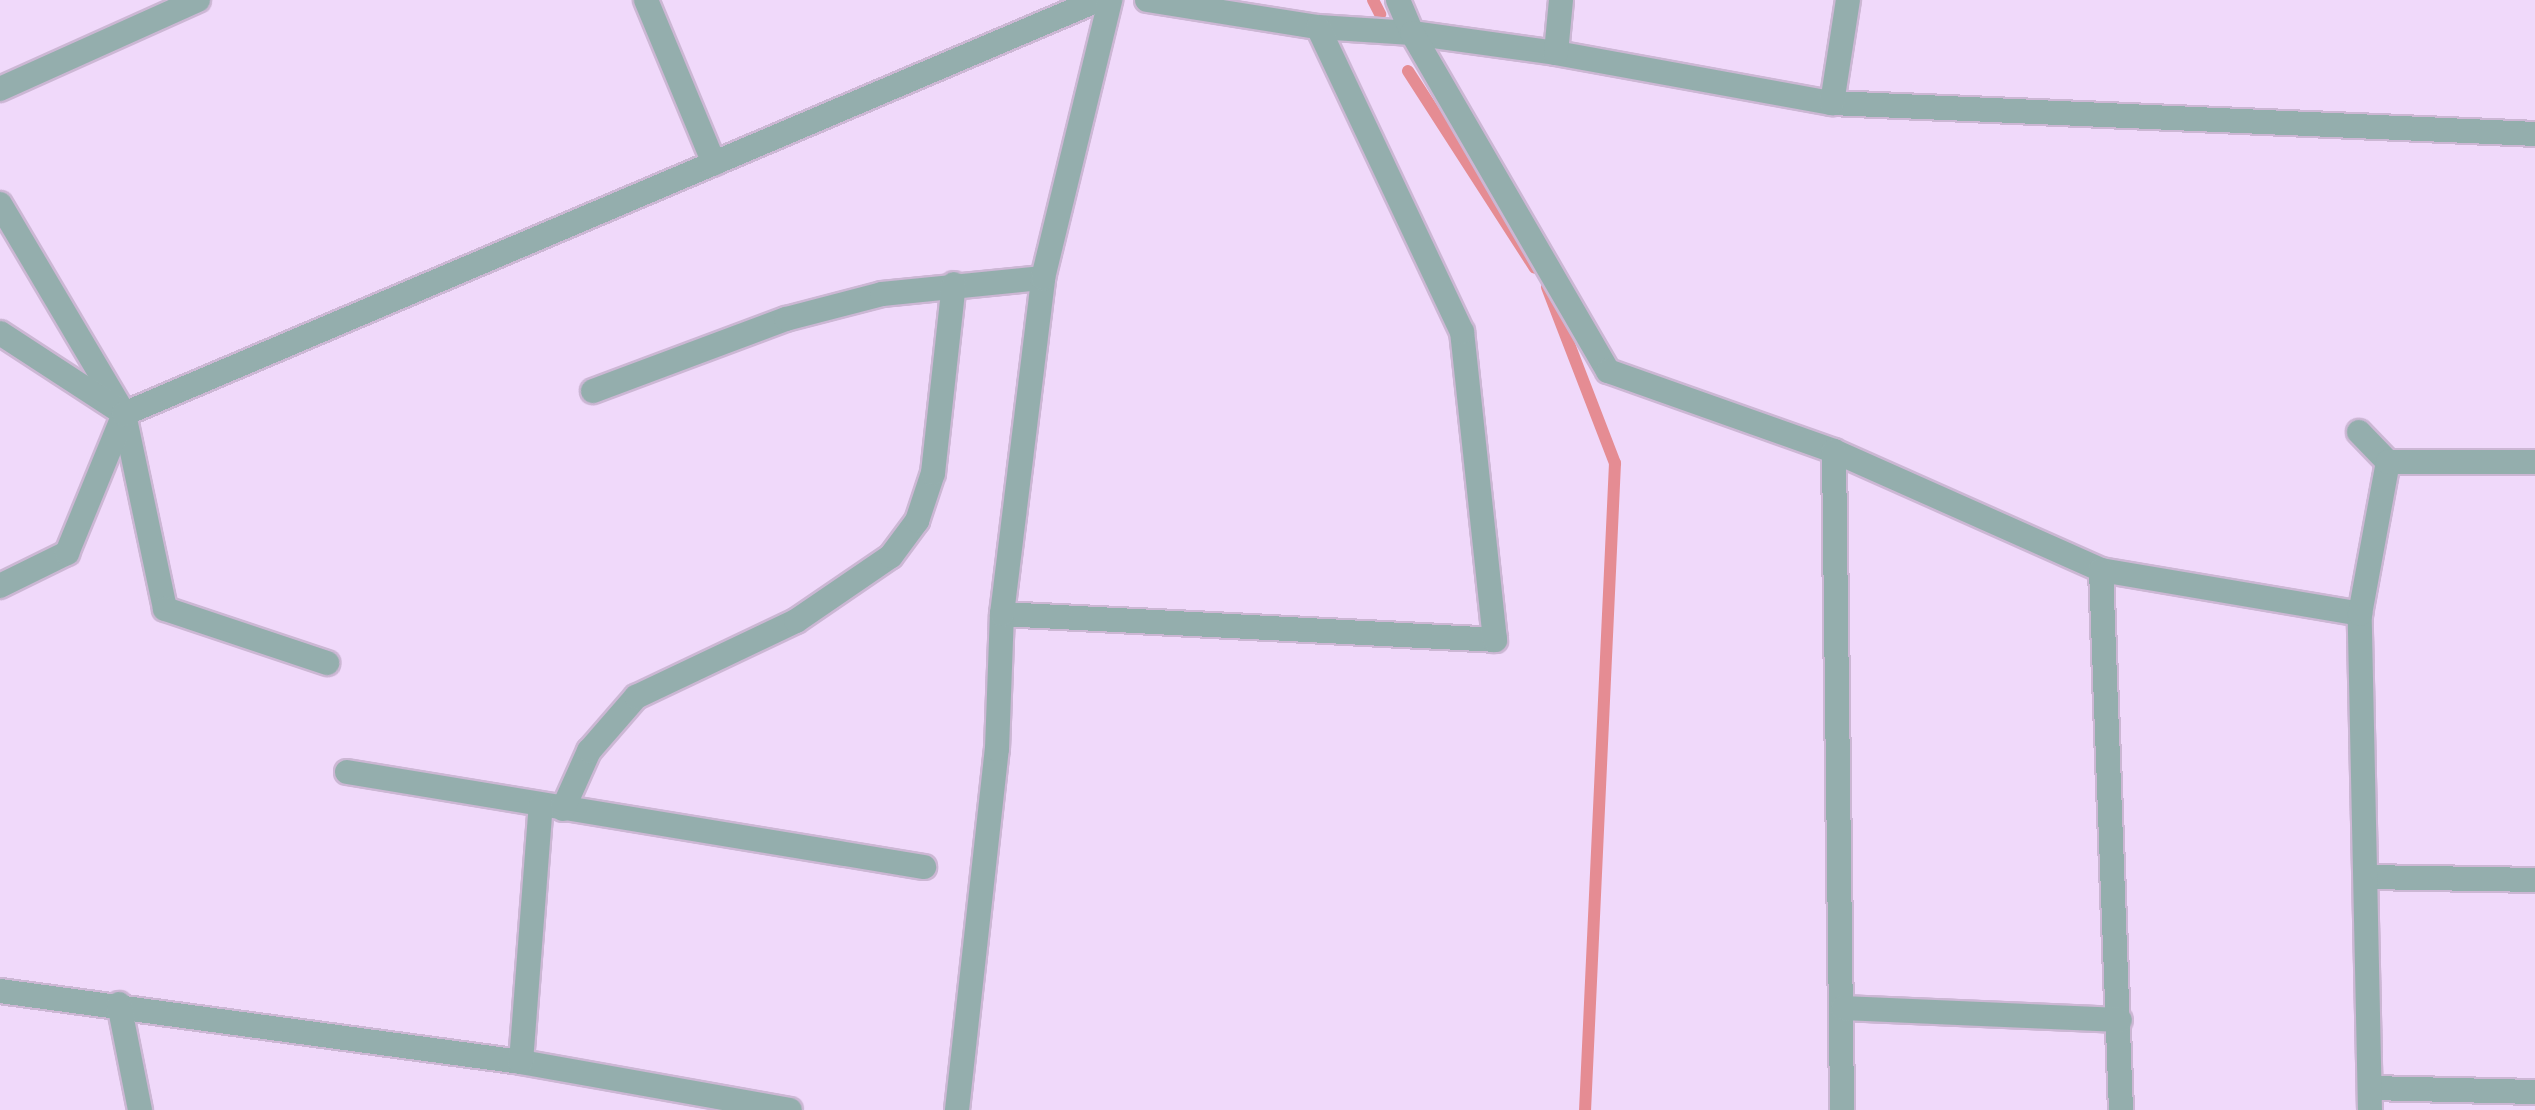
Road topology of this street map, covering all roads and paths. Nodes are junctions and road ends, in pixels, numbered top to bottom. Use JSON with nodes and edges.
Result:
{"nodes":[{"id":1,"x":198,"y":0,"type":"edge"},
{"id":2,"x":646,"y":0,"type":"edge"},
{"id":3,"x":1098,"y":0,"type":"edge"},
{"id":4,"x":1110,"y":0,"type":"edge"},
{"id":5,"x":1147,"y":0,"type":"edge"},
{"id":6,"x":1398,"y":0,"type":"edge"},
{"id":7,"x":1561,"y":0,"type":"edge"},
{"id":8,"x":1848,"y":0,"type":"edge"},
{"id":9,"x":1318,"y":27,"type":"junction"},
{"id":10,"x":1412,"y":33,"type":"junction"},
{"id":11,"x":1556,"y":53,"type":"junction"},
{"id":12,"x":0,"y":89,"type":"edge"},
{"id":13,"x":1832,"y":103,"type":"junction"},
{"id":14,"x":2535,"y":134,"type":"edge"},
{"id":15,"x":714,"y":163,"type":"junction"},
{"id":16,"x":0,"y":204,"type":"edge"},
{"id":17,"x":1043,"y":278,"type":"junction"},
{"id":18,"x":954,"y":284,"type":"junction"},
{"id":19,"x":0,"y":333,"type":"edge"},
{"id":20,"x":593,"y":391,"type":"dead end"},
{"id":21,"x":124,"y":414,"type":"junction"},
{"id":22,"x":2359,"y":432,"type":"dead end"},
{"id":23,"x":1834,"y":451,"type":"junction"},
{"id":24,"x":2388,"y":462,"type":"junction"},
{"id":25,"x":2535,"y":462,"type":"edge"},
{"id":26,"x":2101,"y":570,"type":"junction"},
{"id":27,"x":0,"y":586,"type":"edge"},
{"id":28,"x":1002,"y":614,"type":"junction"},
{"id":29,"x":2360,"y":614,"type":"junction"},
{"id":30,"x":327,"y":663,"type":"dead end"},
{"id":31,"x":347,"y":772,"type":"dead end"},
{"id":32,"x":552,"y":807,"type":"junction"},
{"id":33,"x":924,"y":867,"type":"dead end"},
{"id":34,"x":2366,"y":877,"type":"junction"},
{"id":35,"x":2535,"y":880,"type":"edge"},
{"id":36,"x":0,"y":991,"type":"edge"},
{"id":37,"x":119,"y":1004,"type":"junction"},
{"id":38,"x":1843,"y":1008,"type":"junction"},
{"id":39,"x":2120,"y":1020,"type":"junction"},
{"id":40,"x":521,"y":1062,"type":"junction"},
{"id":41,"x":2535,"y":1092,"type":"edge"},
{"id":42,"x":2370,"y":1099,"type":"edge"},
{"id":43,"x":781,"y":1109,"type":"edge"},
{"id":44,"x":140,"y":1110,"type":"edge"},
{"id":45,"x":957,"y":1110,"type":"edge"},
{"id":46,"x":1842,"y":1110,"type":"edge"},
{"id":47,"x":2121,"y":1110,"type":"edge"}],
"edges":[{"from":1,"to":12,"type":"street"},
{"from":2,"to":15,"type":"street"},
{"from":3,"to":15,"type":"street"},
{"from":4,"to":17,"type":"street"},
{"from":5,"to":9,"type":"street"},
{"from":6,"to":10,"type":"street"},
{"from":7,"to":11,"type":"street"},
{"from":8,"to":13,"type":"street"},
{"from":9,"to":10,"type":"street"},
{"from":9,"to":28,"type":"street"},
{"from":10,"to":11,"type":"street"},
{"from":10,"to":23,"type":"street"},
{"from":11,"to":13,"type":"street"},
{"from":13,"to":14,"type":"street"},
{"from":15,"to":21,"type":"street"},
{"from":16,"to":21,"type":"street"},
{"from":17,"to":18,"type":"street"},
{"from":17,"to":28,"type":"street"},
{"from":18,"to":20,"type":"street"},
{"from":18,"to":32,"type":"street"},
{"from":19,"to":21,"type":"street"},
{"from":21,"to":27,"type":"street"},
{"from":21,"to":30,"type":"street"},
{"from":22,"to":24,"type":"street"},
{"from":23,"to":26,"type":"street"},
{"from":23,"to":38,"type":"street"},
{"from":24,"to":25,"type":"street"},
{"from":24,"to":29,"type":"street"},
{"from":26,"to":29,"type":"street"},
{"from":26,"to":39,"type":"street"},
{"from":28,"to":45,"type":"street"},
{"from":29,"to":34,"type":"street"},
{"from":31,"to":32,"type":"street"},
{"from":32,"to":33,"type":"street"},
{"from":32,"to":40,"type":"street"},
{"from":34,"to":35,"type":"street"},
{"from":34,"to":42,"type":"street"},
{"from":36,"to":37,"type":"street"},
{"from":37,"to":40,"type":"street"},
{"from":37,"to":44,"type":"street"},
{"from":38,"to":39,"type":"street"},
{"from":38,"to":46,"type":"street"},
{"from":39,"to":47,"type":"street"},
{"from":40,"to":43,"type":"street"},
{"from":41,"to":42,"type":"street"}]}
